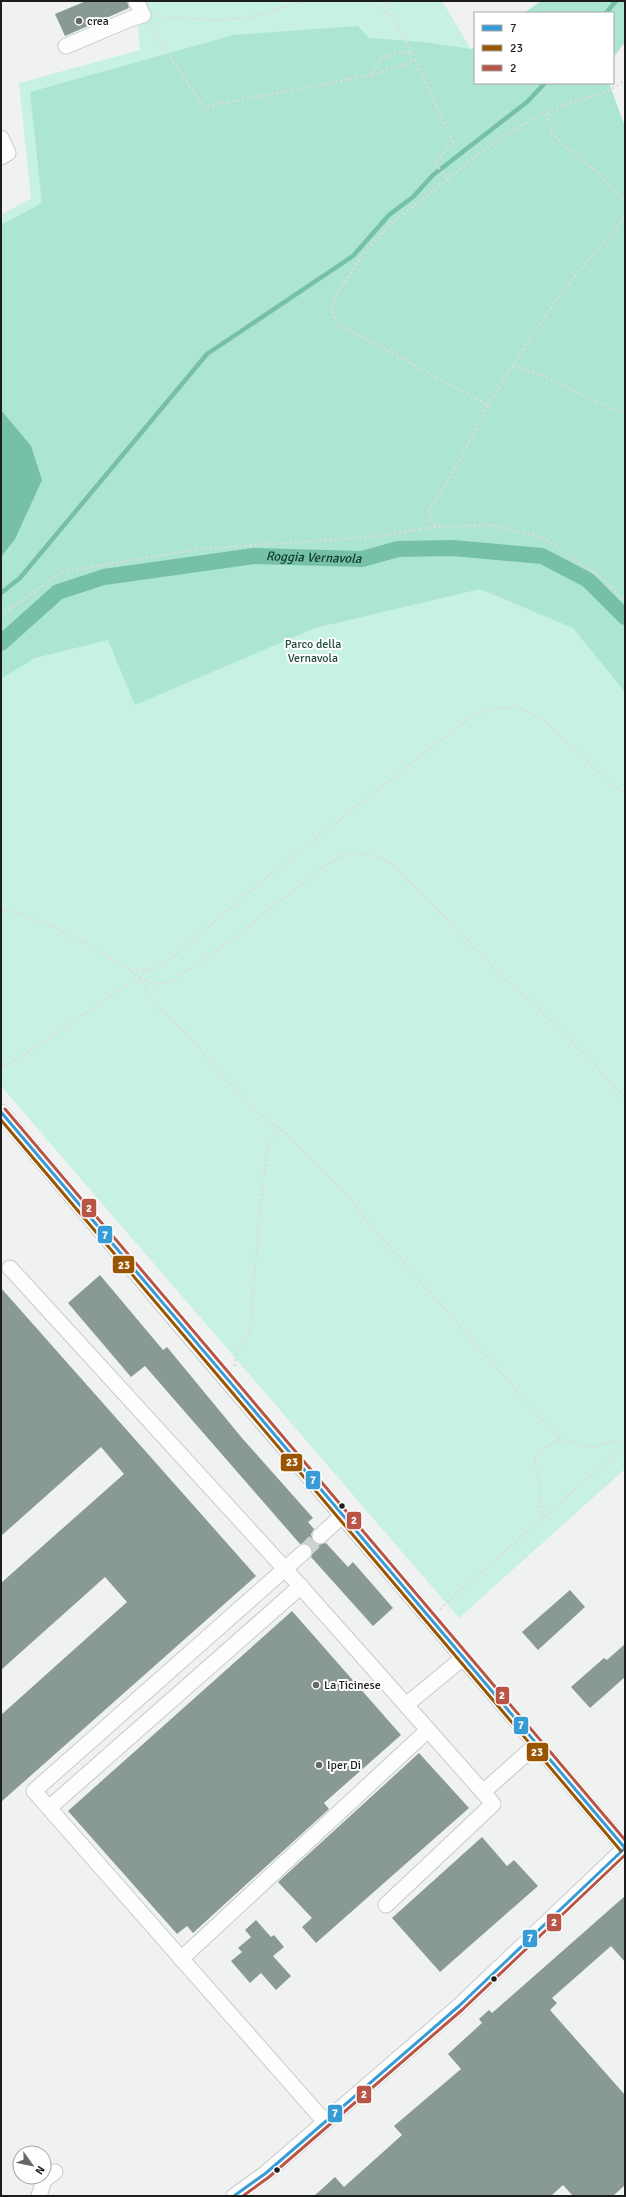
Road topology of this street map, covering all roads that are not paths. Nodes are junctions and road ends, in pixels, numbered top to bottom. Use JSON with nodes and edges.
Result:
{"nodes":[{"id":1,"x":136,"y":1,"type":"edge"},
{"id":2,"x":66,"y":46,"type":"dead end"},
{"id":3,"x":1,"y":138,"type":"edge"},
{"id":4,"x":1,"y":157,"type":"edge"},
{"id":5,"x":1,"y":1112,"type":"edge"},
{"id":6,"x":10,"y":1268,"type":"dead end"},
{"id":7,"x":342,"y":1516,"type":"junction"},
{"id":8,"x":320,"y":1536,"type":"tunnel mouth"},
{"id":9,"x":304,"y":1552,"type":"tunnel mouth"},
{"id":10,"x":285,"y":1569,"type":"junction"},
{"id":11,"x":301,"y":1586,"type":"junction"},
{"id":12,"x":462,"y":1658,"type":"junction"},
{"id":13,"x":406,"y":1705,"type":"junction"},
{"id":14,"x":428,"y":1730,"type":"junction"},
{"id":15,"x":536,"y":1744,"type":"junction"},
{"id":16,"x":483,"y":1792,"type":"junction"},
{"id":17,"x":49,"y":1808,"type":"junction"},
{"id":18,"x":625,"y":1848,"type":"edge"},
{"id":19,"x":386,"y":1905,"type":"dead end"},
{"id":20,"x":181,"y":1959,"type":"junction"},
{"id":21,"x":325,"y":2122,"type":"junction"},
{"id":22,"x":54,"y":2172,"type":"dead end"},
{"id":23,"x":39,"y":2196,"type":"edge"},
{"id":24,"x":234,"y":2196,"type":"edge"}],
"edges":[{"from":1,"to":2,"type":"street"},
{"from":3,"to":4,"type":"street"},
{"from":5,"to":7,"type":"street"},
{"from":6,"to":10,"type":"street"},
{"from":7,"to":8,"type":"street"},
{"from":7,"to":12,"type":"street"},
{"from":9,"to":10,"type":"street"},
{"from":10,"to":11,"type":"street"},
{"from":10,"to":17,"type":"street"},
{"from":11,"to":13,"type":"street"},
{"from":11,"to":17,"type":"street"},
{"from":12,"to":13,"type":"street"},
{"from":12,"to":15,"type":"street"},
{"from":13,"to":14,"type":"street"},
{"from":14,"to":16,"type":"street"},
{"from":14,"to":20,"type":"street"},
{"from":15,"to":16,"type":"street"},
{"from":15,"to":18,"type":"street"},
{"from":16,"to":19,"type":"street"},
{"from":17,"to":20,"type":"street"},
{"from":18,"to":21,"type":"street"},
{"from":20,"to":21,"type":"street"},
{"from":21,"to":24,"type":"street"},
{"from":22,"to":23,"type":"street"}]}
